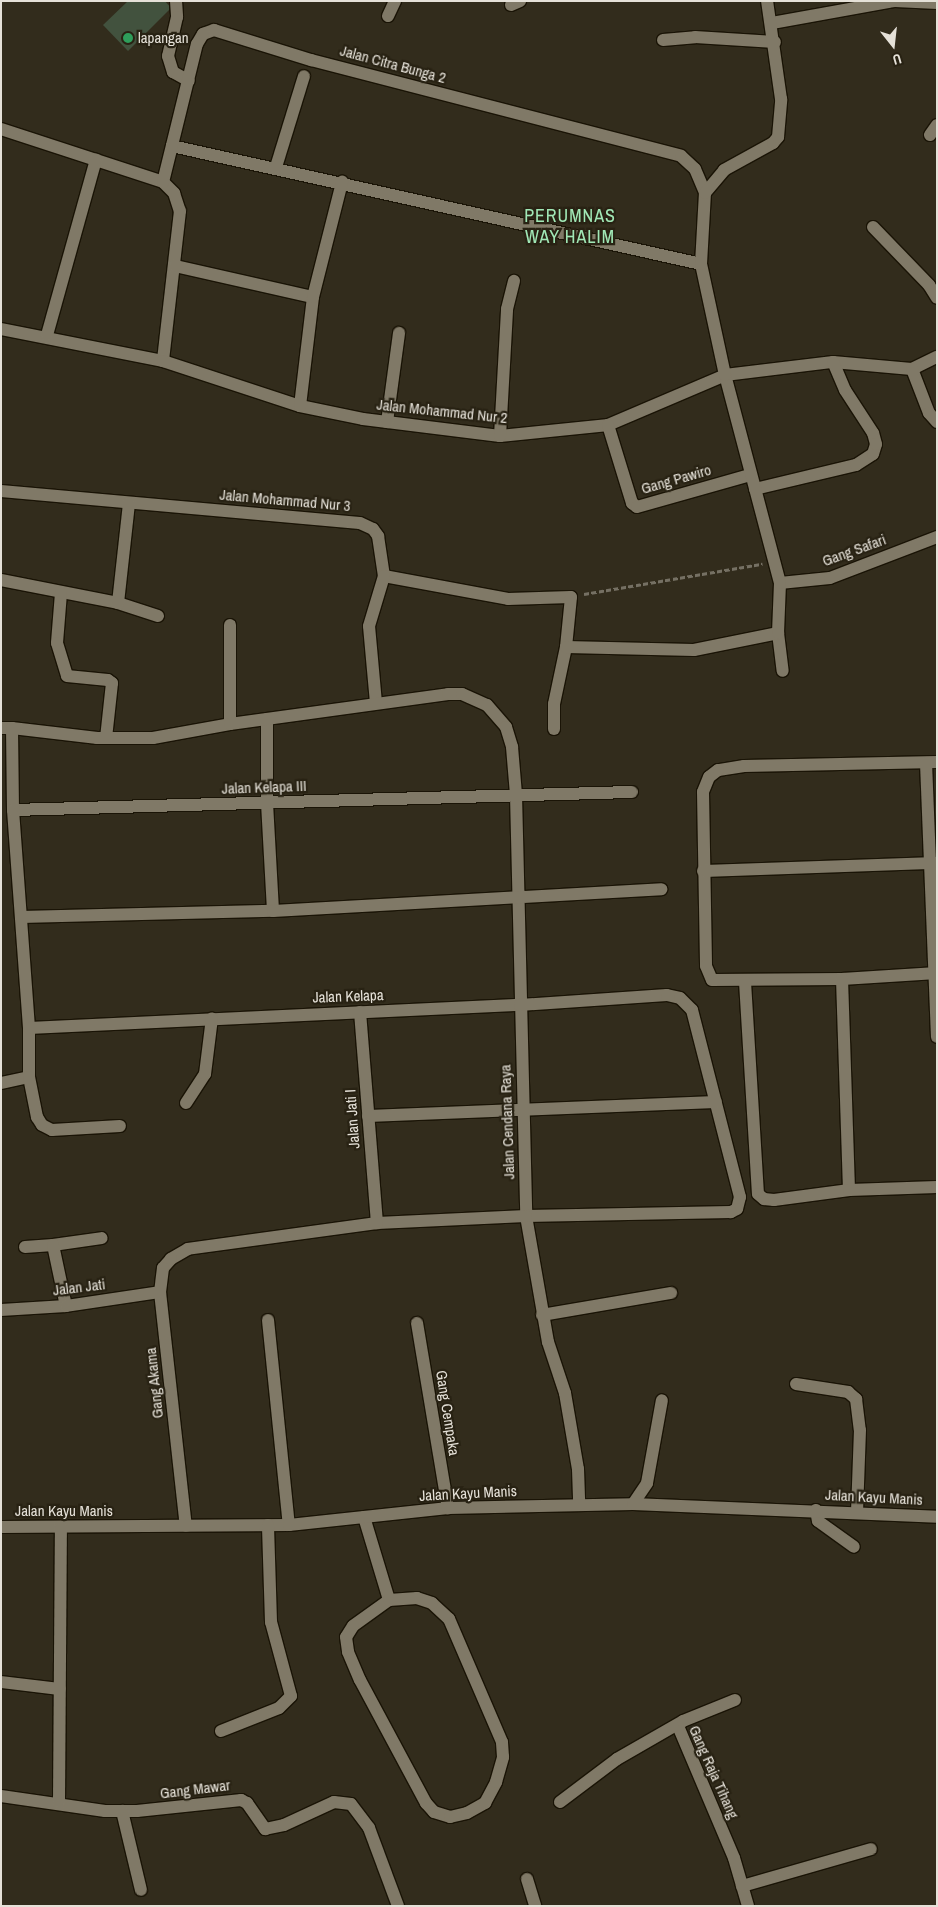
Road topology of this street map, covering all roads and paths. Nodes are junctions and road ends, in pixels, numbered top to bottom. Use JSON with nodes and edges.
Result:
{"nodes":[{"id":1,"x":176,"y":1,"type":"edge"},
{"id":2,"x":395,"y":1,"type":"edge"},
{"id":3,"x":767,"y":1,"type":"edge"},
{"id":4,"x":895,"y":1,"type":"edge"},
{"id":5,"x":937,"y":3,"type":"edge"},
{"id":6,"x":388,"y":16,"type":"dead end"},
{"id":7,"x":772,"y":23,"type":"junction"},
{"id":8,"x":663,"y":40,"type":"dead end"},
{"id":9,"x":775,"y":42,"type":"junction"},
{"id":10,"x":304,"y":76,"type":"dead end"},
{"id":11,"x":189,"y":81,"type":"junction"},
{"id":12,"x":1,"y":129,"type":"edge"},
{"id":13,"x":172,"y":146,"type":"junction"},
{"id":14,"x":96,"y":160,"type":"junction"},
{"id":15,"x":276,"y":167,"type":"junction"},
{"id":16,"x":163,"y":182,"type":"junction"},
{"id":17,"x":342,"y":182,"type":"junction"},
{"id":18,"x":705,"y":193,"type":"junction"},
{"id":19,"x":873,"y":227,"type":"dead end"},
{"id":20,"x":701,"y":264,"type":"junction"},
{"id":21,"x":175,"y":266,"type":"junction"},
{"id":22,"x":514,"y":281,"type":"dead end"},
{"id":23,"x":313,"y":297,"type":"junction"},
{"id":24,"x":937,"y":298,"type":"edge"},
{"id":25,"x":1,"y":328,"type":"edge"},
{"id":26,"x":399,"y":333,"type":"dead end"},
{"id":27,"x":47,"y":335,"type":"junction"},
{"id":28,"x":937,"y":357,"type":"edge"},
{"id":29,"x":164,"y":361,"type":"junction"},
{"id":30,"x":833,"y":362,"type":"junction"},
{"id":31,"x":912,"y":369,"type":"junction"},
{"id":32,"x":724,"y":375,"type":"junction"},
{"id":33,"x":300,"y":406,"type":"junction"},
{"id":34,"x":387,"y":422,"type":"junction"},
{"id":35,"x":937,"y":422,"type":"edge"},
{"id":36,"x":608,"y":425,"type":"junction"},
{"id":37,"x":500,"y":436,"type":"junction"},
{"id":38,"x":750,"y":475,"type":"junction"},
{"id":39,"x":755,"y":489,"type":"junction"},
{"id":40,"x":1,"y":491,"type":"edge"},
{"id":41,"x":129,"y":504,"type":"junction"},
{"id":42,"x":937,"y":537,"type":"edge"},
{"id":43,"x":775,"y":562,"type":"junction"},
{"id":44,"x":384,"y":576,"type":"junction"},
{"id":45,"x":1,"y":580,"type":"edge"},
{"id":46,"x":780,"y":583,"type":"junction"},
{"id":47,"x":62,"y":593,"type":"junction"},
{"id":48,"x":571,"y":596,"type":"junction"},
{"id":49,"x":118,"y":603,"type":"junction"},
{"id":50,"x":158,"y":616,"type":"dead end"},
{"id":51,"x":230,"y":625,"type":"dead end"},
{"id":52,"x":778,"y":633,"type":"junction"},
{"id":53,"x":566,"y":647,"type":"junction"},
{"id":54,"x":783,"y":671,"type":"dead end"},
{"id":55,"x":376,"y":703,"type":"junction"},
{"id":56,"x":268,"y":719,"type":"junction"},
{"id":57,"x":230,"y":724,"type":"junction"},
{"id":58,"x":7,"y":728,"type":"edge"},
{"id":59,"x":554,"y":729,"type":"dead end"},
{"id":60,"x":106,"y":738,"type":"junction"},
{"id":61,"x":932,"y":762,"type":"edge"},
{"id":62,"x":632,"y":792,"type":"dead end"},
{"id":63,"x":516,"y":794,"type":"junction"},
{"id":64,"x":267,"y":803,"type":"junction"},
{"id":65,"x":13,"y":810,"type":"junction"},
{"id":66,"x":934,"y":863,"type":"edge"},
{"id":67,"x":703,"y":870,"type":"junction"},
{"id":68,"x":661,"y":889,"type":"dead end"},
{"id":69,"x":517,"y":898,"type":"junction"},
{"id":70,"x":273,"y":911,"type":"junction"},
{"id":71,"x":21,"y":917,"type":"junction"},
{"id":72,"x":935,"y":973,"type":"edge"},
{"id":73,"x":842,"y":979,"type":"junction"},
{"id":74,"x":745,"y":982,"type":"junction"},
{"id":75,"x":520,"y":1005,"type":"junction"},
{"id":76,"x":360,"y":1012,"type":"junction"},
{"id":77,"x":212,"y":1018,"type":"junction"},
{"id":78,"x":29,"y":1028,"type":"junction"},
{"id":79,"x":937,"y":1037,"type":"edge"},
{"id":80,"x":29,"y":1077,"type":"junction"},
{"id":81,"x":1,"y":1083,"type":"edge"},
{"id":82,"x":716,"y":1102,"type":"junction"},
{"id":83,"x":186,"y":1103,"type":"dead end"},
{"id":84,"x":522,"y":1111,"type":"junction"},
{"id":85,"x":368,"y":1116,"type":"junction"},
{"id":86,"x":120,"y":1126,"type":"dead end"},
{"id":87,"x":937,"y":1187,"type":"edge"},
{"id":88,"x":849,"y":1190,"type":"junction"},
{"id":89,"x":526,"y":1216,"type":"junction"},
{"id":90,"x":377,"y":1223,"type":"junction"},
{"id":91,"x":102,"y":1238,"type":"dead end"},
{"id":92,"x":53,"y":1245,"type":"junction"},
{"id":93,"x":25,"y":1247,"type":"dead end"},
{"id":94,"x":160,"y":1292,"type":"junction"},
{"id":95,"x":671,"y":1293,"type":"dead end"},
{"id":96,"x":66,"y":1306,"type":"junction"},
{"id":97,"x":1,"y":1310,"type":"edge"},
{"id":98,"x":542,"y":1315,"type":"junction"},
{"id":99,"x":268,"y":1320,"type":"dead end"},
{"id":100,"x":417,"y":1322,"type":"dead end"},
{"id":101,"x":796,"y":1384,"type":"dead end"},
{"id":102,"x":662,"y":1400,"type":"dead end"},
{"id":103,"x":632,"y":1504,"type":"junction"},
{"id":104,"x":579,"y":1505,"type":"junction"},
{"id":105,"x":448,"y":1508,"type":"junction"},
{"id":106,"x":816,"y":1510,"type":"junction"},
{"id":107,"x":857,"y":1512,"type":"junction"},
{"id":108,"x":364,"y":1517,"type":"junction"},
{"id":109,"x":937,"y":1517,"type":"edge"},
{"id":110,"x":289,"y":1524,"type":"junction"},
{"id":111,"x":268,"y":1525,"type":"junction"},
{"id":112,"x":186,"y":1526,"type":"junction"},
{"id":113,"x":61,"y":1527,"type":"junction"},
{"id":114,"x":1,"y":1528,"type":"edge"},
{"id":115,"x":854,"y":1547,"type":"dead end"},
{"id":116,"x":389,"y":1600,"type":"junction"},
{"id":117,"x":1,"y":1682,"type":"edge"},
{"id":118,"x":60,"y":1689,"type":"junction"},
{"id":119,"x":735,"y":1700,"type":"dead end"},
{"id":120,"x":678,"y":1726,"type":"junction"},
{"id":121,"x":221,"y":1731,"type":"dead end"},
{"id":122,"x":1,"y":1796,"type":"edge"},
{"id":123,"x":59,"y":1802,"type":"junction"},
{"id":124,"x":560,"y":1802,"type":"dead end"},
{"id":125,"x":122,"y":1811,"type":"junction"},
{"id":126,"x":871,"y":1848,"type":"dead end"},
{"id":127,"x":527,"y":1879,"type":"dead end"},
{"id":128,"x":742,"y":1886,"type":"junction"},
{"id":129,"x":141,"y":1890,"type":"dead end"},
{"id":130,"x":398,"y":1906,"type":"edge"},
{"id":131,"x":535,"y":1906,"type":"edge"},
{"id":132,"x":748,"y":1906,"type":"edge"}],
"edges":[{"from":1,"to":11,"type":"street"},
{"from":2,"to":6,"type":"street"},
{"from":3,"to":7,"type":"street"},
{"from":4,"to":5,"type":"street"},
{"from":4,"to":7,"type":"street"},
{"from":7,"to":9,"type":"street"},
{"from":8,"to":9,"type":"street"},
{"from":9,"to":18,"type":"street"},
{"from":10,"to":15,"type":"street"},
{"from":11,"to":13,"type":"street","name":"Jalan Citra Bunga 2"},
{"from":11,"to":18,"type":"street","name":"Jalan Citra Bunga 2"},
{"from":12,"to":14,"type":"street"},
{"from":13,"to":15,"type":"street"},
{"from":13,"to":16,"type":"street","name":"Jalan Citra Bunga 2"},
{"from":14,"to":16,"type":"street"},
{"from":14,"to":27,"type":"street"},
{"from":15,"to":17,"type":"street"},
{"from":16,"to":21,"type":"street"},
{"from":17,"to":20,"type":"street"},
{"from":17,"to":23,"type":"street"},
{"from":18,"to":20,"type":"street"},
{"from":19,"to":24,"type":"street"},
{"from":20,"to":32,"type":"street"},
{"from":21,"to":23,"type":"street"},
{"from":21,"to":29,"type":"street"},
{"from":22,"to":37,"type":"street"},
{"from":23,"to":33,"type":"street"},
{"from":25,"to":27,"type":"street","name":"Jalan Mohammad Nur 2"},
{"from":26,"to":34,"type":"street"},
{"from":27,"to":29,"type":"street","name":"Jalan Mohammad Nur 2"},
{"from":28,"to":31,"type":"street"},
{"from":29,"to":33,"type":"street","name":"Jalan Mohammad Nur 2"},
{"from":30,"to":31,"type":"street","name":"Jalan Mohammad Nur 2"},
{"from":30,"to":32,"type":"street","name":"Jalan Mohammad Nur 2"},
{"from":30,"to":39,"type":"street"},
{"from":31,"to":35,"type":"street"},
{"from":32,"to":36,"type":"street","name":"Jalan Mohammad Nur 2"},
{"from":32,"to":38,"type":"street"},
{"from":33,"to":34,"type":"street","name":"Jalan Mohammad Nur 2"},
{"from":34,"to":37,"type":"street","name":"Jalan Mohammad Nur 2"},
{"from":36,"to":37,"type":"street","name":"Jalan Mohammad Nur 2"},
{"from":36,"to":38,"type":"street","name":"Gang Pawiro"},
{"from":38,"to":39,"type":"street"},
{"from":39,"to":43,"type":"street"},
{"from":40,"to":41,"type":"street","name":"Jalan Mohammad Nur 3"},
{"from":41,"to":44,"type":"street","name":"Jalan Mohammad Nur 3"},
{"from":41,"to":49,"type":"street"},
{"from":42,"to":46,"type":"street","name":"Gang Safari"},
{"from":43,"to":46,"type":"street"},
{"from":43,"to":48,"type":"path"},
{"from":44,"to":48,"type":"street"},
{"from":44,"to":55,"type":"street"},
{"from":45,"to":47,"type":"street"},
{"from":46,"to":52,"type":"street"},
{"from":47,"to":49,"type":"street"},
{"from":47,"to":60,"type":"street"},
{"from":48,"to":53,"type":"street"},
{"from":49,"to":50,"type":"street"},
{"from":51,"to":57,"type":"street"},
{"from":52,"to":53,"type":"street"},
{"from":52,"to":54,"type":"street"},
{"from":53,"to":59,"type":"street"},
{"from":55,"to":56,"type":"street"},
{"from":55,"to":63,"type":"street","name":"Jalan Cendana Raya"},
{"from":56,"to":57,"type":"street"},
{"from":56,"to":64,"type":"street"},
{"from":57,"to":60,"type":"street"},
{"from":58,"to":60,"type":"street"},
{"from":58,"to":65,"type":"street"},
{"from":61,"to":66,"type":"street"},
{"from":61,"to":67,"type":"street"},
{"from":62,"to":63,"type":"street","name":"Jalan Kelapa III"},
{"from":63,"to":64,"type":"street","name":"Jalan Kelapa III"},
{"from":63,"to":69,"type":"street","name":"Jalan Cendana Raya"},
{"from":64,"to":65,"type":"street","name":"Jalan Kelapa III"},
{"from":64,"to":70,"type":"street"},
{"from":65,"to":71,"type":"street"},
{"from":66,"to":67,"type":"street"},
{"from":66,"to":72,"type":"street"},
{"from":67,"to":74,"type":"street"},
{"from":68,"to":69,"type":"street"},
{"from":69,"to":70,"type":"street"},
{"from":69,"to":75,"type":"street","name":"Jalan Cendana Raya"},
{"from":70,"to":71,"type":"street"},
{"from":71,"to":78,"type":"street"},
{"from":72,"to":73,"type":"street"},
{"from":72,"to":79,"type":"street"},
{"from":73,"to":74,"type":"street"},
{"from":73,"to":88,"type":"street"},
{"from":74,"to":88,"type":"street"},
{"from":75,"to":76,"type":"street","name":"Jalan Kelapa"},
{"from":75,"to":82,"type":"street","name":"Jalan Kelapa"},
{"from":75,"to":84,"type":"street","name":"Jalan Cendana Raya"},
{"from":76,"to":77,"type":"street","name":"Jalan Kelapa"},
{"from":76,"to":85,"type":"street","name":"Jalan Jati I"},
{"from":77,"to":78,"type":"street","name":"Jalan Kelapa"},
{"from":77,"to":83,"type":"street"},
{"from":78,"to":80,"type":"street"},
{"from":80,"to":81,"type":"street"},
{"from":80,"to":86,"type":"street"},
{"from":82,"to":84,"type":"street"},
{"from":82,"to":89,"type":"street"},
{"from":84,"to":85,"type":"street"},
{"from":84,"to":89,"type":"street","name":"Jalan Cendana Raya"},
{"from":85,"to":90,"type":"street","name":"Jalan Jati I"},
{"from":87,"to":88,"type":"street"},
{"from":89,"to":90,"type":"street"},
{"from":89,"to":98,"type":"street","name":"Jalan Cendana Raya"},
{"from":90,"to":94,"type":"street","name":"Gang Akama"},
{"from":91,"to":92,"type":"street"},
{"from":92,"to":93,"type":"street"},
{"from":92,"to":96,"type":"street"},
{"from":94,"to":96,"type":"street","name":"Jalan Jati"},
{"from":94,"to":112,"type":"street","name":"Gang Akama"},
{"from":95,"to":98,"type":"street"},
{"from":96,"to":97,"type":"street","name":"Jalan Jati"},
{"from":98,"to":104,"type":"street","name":"Jalan Cendana Raya"},
{"from":99,"to":110,"type":"street"},
{"from":100,"to":105,"type":"street","name":"Gang Cempaka"},
{"from":101,"to":107,"type":"street"},
{"from":102,"to":103,"type":"street"},
{"from":103,"to":104,"type":"street","name":"Jalan Kayu Manis"},
{"from":103,"to":106,"type":"street","name":"Jalan Kayu Manis"},
{"from":104,"to":105,"type":"street","name":"Jalan Kayu Manis"},
{"from":105,"to":108,"type":"street","name":"Jalan Kayu Manis"},
{"from":106,"to":107,"type":"street","name":"Jalan Kayu Manis"},
{"from":106,"to":115,"type":"street"},
{"from":107,"to":109,"type":"street","name":"Jalan Kayu Manis"},
{"from":108,"to":110,"type":"street","name":"Jalan Kayu Manis"},
{"from":108,"to":116,"type":"street"},
{"from":110,"to":111,"type":"street","name":"Jalan Kayu Manis"},
{"from":111,"to":112,"type":"street","name":"Jalan Kayu Manis"},
{"from":111,"to":121,"type":"street"},
{"from":112,"to":113,"type":"street","name":"Jalan Kayu Manis"},
{"from":113,"to":114,"type":"street","name":"Jalan Kayu Manis"},
{"from":113,"to":118,"type":"street"},
{"from":116,"to":116,"type":"street"},
{"from":117,"to":118,"type":"street"},
{"from":118,"to":123,"type":"street"},
{"from":119,"to":120,"type":"street"},
{"from":120,"to":124,"type":"street","name":"Gang Raja Tihang"},
{"from":120,"to":128,"type":"street","name":"Gang Raja Tihang"},
{"from":122,"to":123,"type":"street","name":"Gang Mawar"},
{"from":123,"to":125,"type":"street","name":"Gang Mawar"},
{"from":125,"to":129,"type":"street"},
{"from":125,"to":130,"type":"street","name":"Gang Mawar"},
{"from":126,"to":128,"type":"street"},
{"from":127,"to":131,"type":"street"},
{"from":128,"to":132,"type":"street","name":"Gang Raja Tihang"}]}
